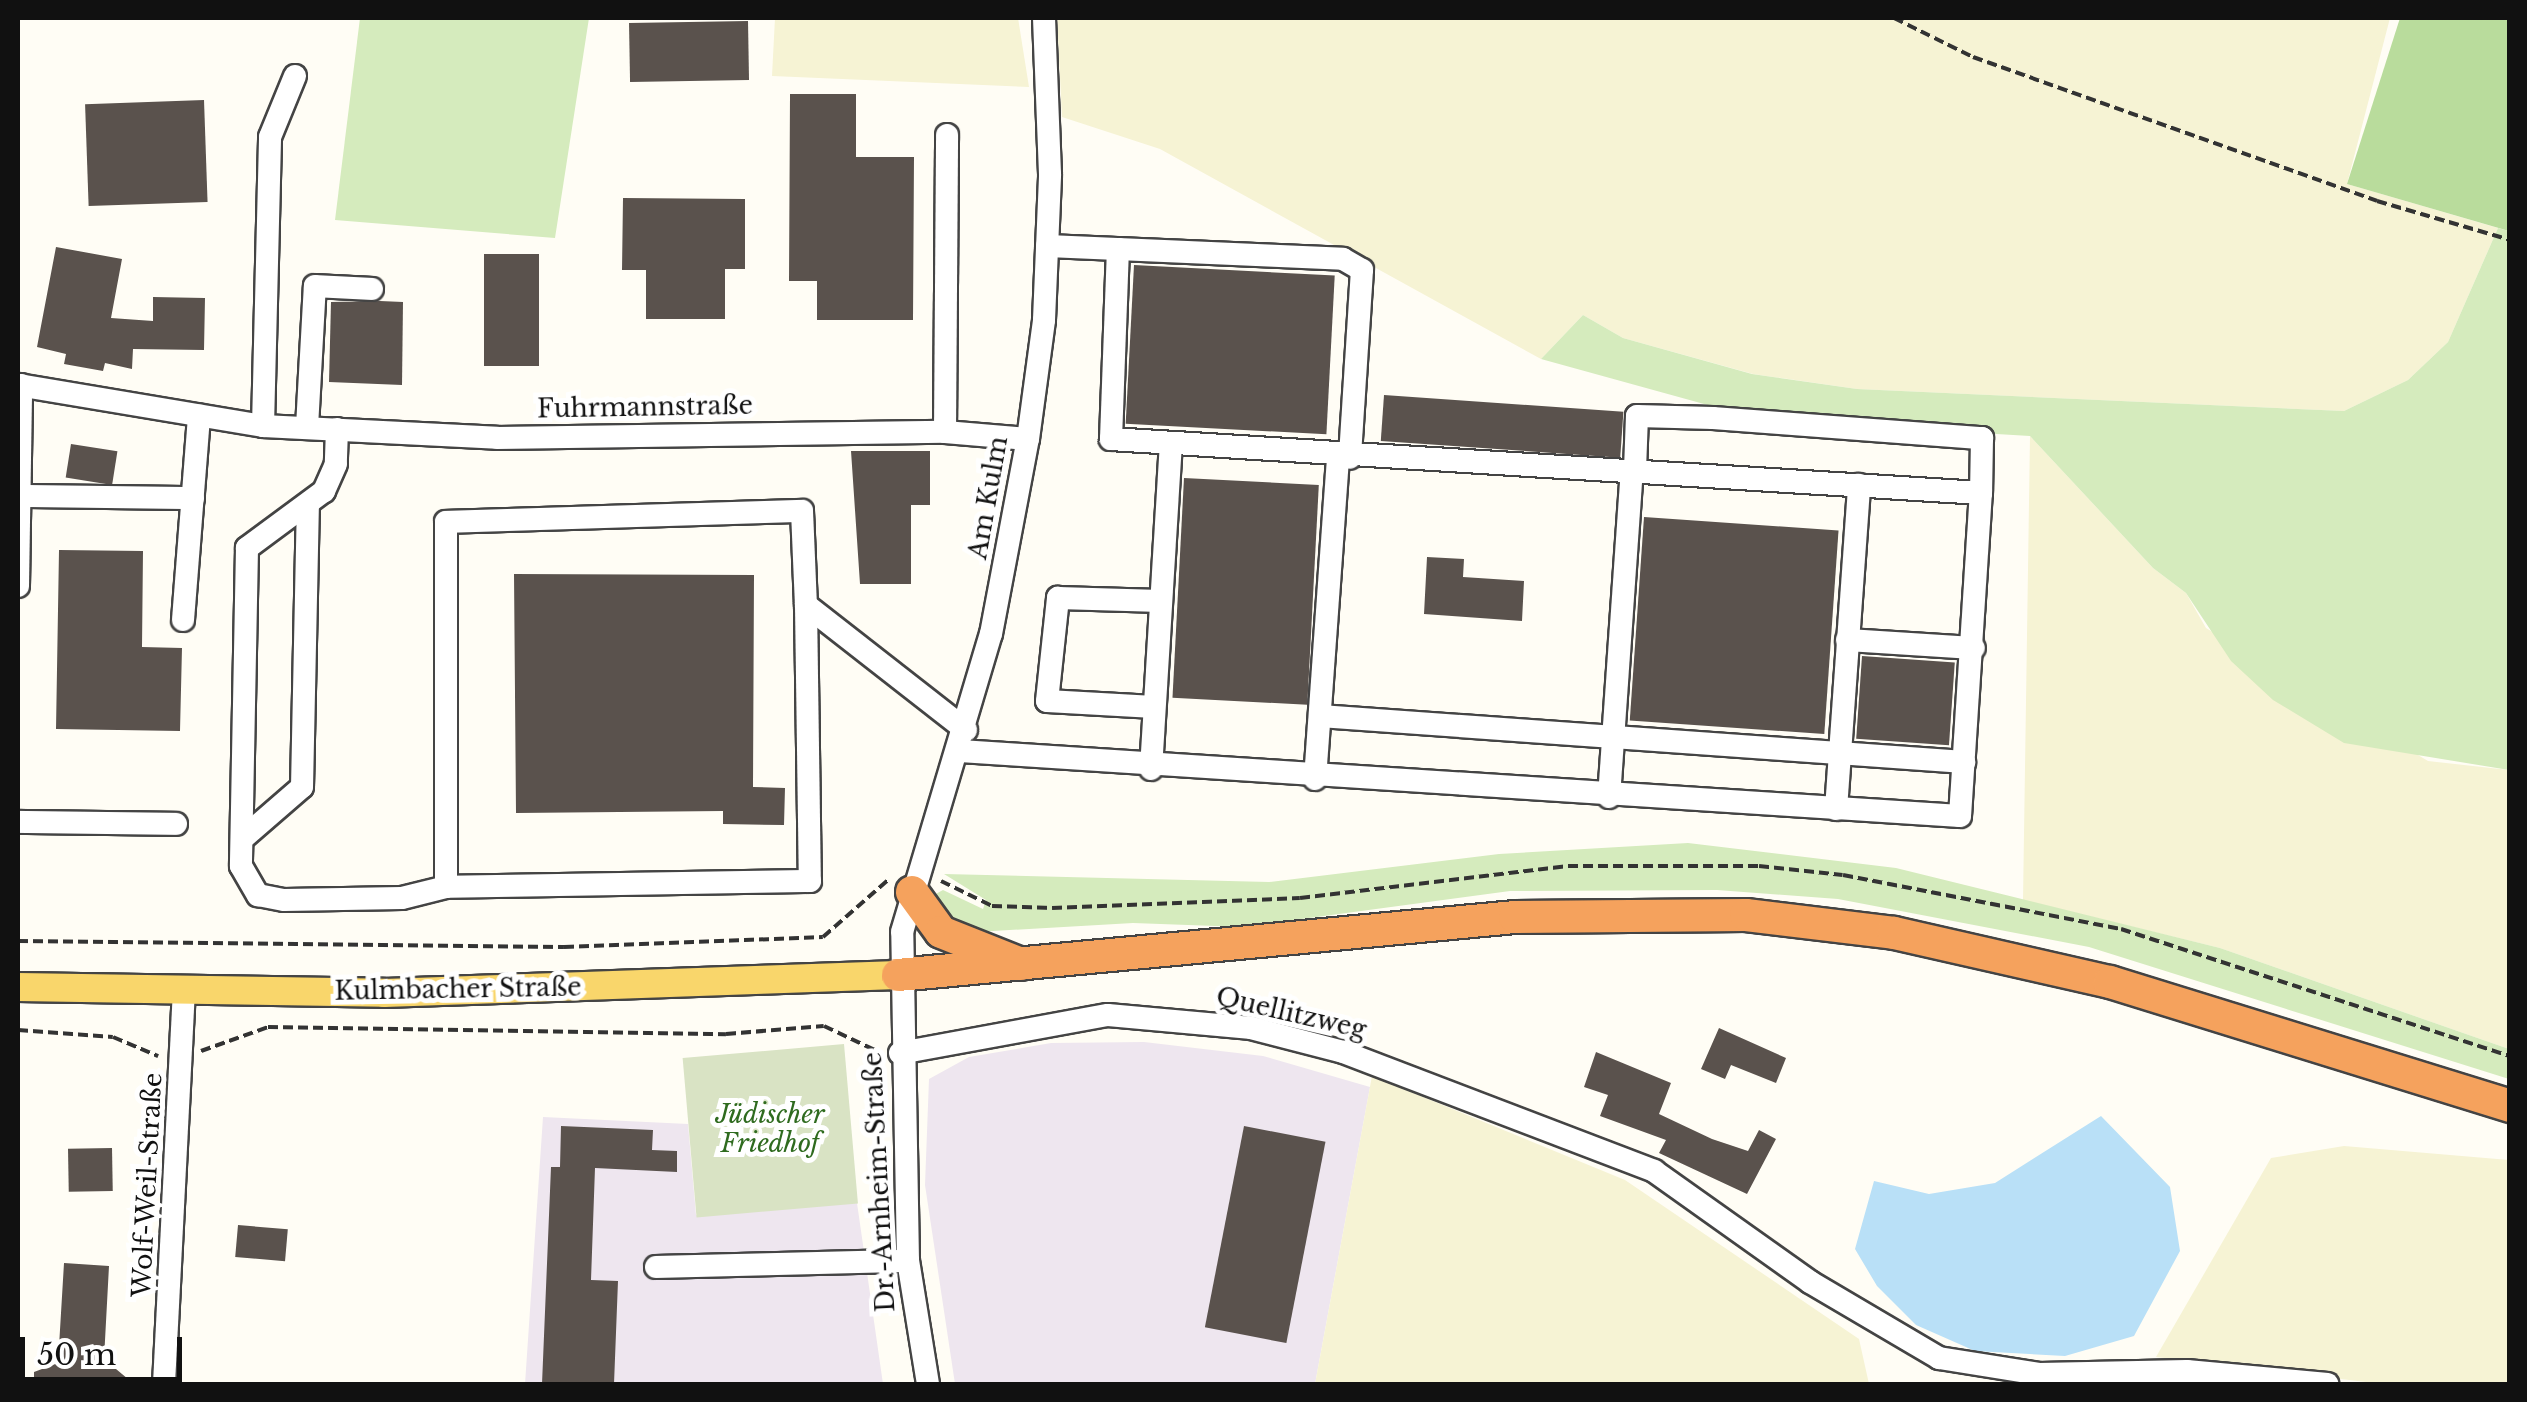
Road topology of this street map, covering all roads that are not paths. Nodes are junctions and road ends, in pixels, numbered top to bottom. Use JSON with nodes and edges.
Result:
{"nodes":[{"id":1,"x":1044,"y":18,"type":"edge"},
{"id":2,"x":295,"y":76,"type":"dead end"},
{"id":3,"x":947,"y":136,"type":"dead end"},
{"id":4,"x":1047,"y":246,"type":"junction"},
{"id":5,"x":1118,"y":248,"type":"junction"},
{"id":6,"x":372,"y":289,"type":"dead end"},
{"id":7,"x":19,"y":385,"type":"edge"},
{"id":8,"x":199,"y":416,"type":"junction"},
{"id":9,"x":263,"y":426,"type":"junction"},
{"id":10,"x":306,"y":427,"type":"junction"},
{"id":11,"x":337,"y":429,"type":"junction"},
{"id":12,"x":945,"y":432,"type":"junction"},
{"id":13,"x":1028,"y":439,"type":"junction"},
{"id":14,"x":1171,"y":444,"type":"junction"},
{"id":15,"x":1344,"y":458,"type":"junction"},
{"id":16,"x":1634,"y":470,"type":"junction"},
{"id":17,"x":1858,"y":484,"type":"junction"},
{"id":18,"x":1981,"y":493,"type":"junction"},
{"id":19,"x":19,"y":496,"type":"edge"},
{"id":20,"x":193,"y":498,"type":"junction"},
{"id":21,"x":308,"y":506,"type":"junction"},
{"id":22,"x":18,"y":586,"type":"edge"},
{"id":23,"x":1161,"y":600,"type":"junction"},
{"id":24,"x":806,"y":605,"type":"junction"},
{"id":25,"x":183,"y":620,"type":"dead end"},
{"id":26,"x":1847,"y":640,"type":"junction"},
{"id":27,"x":1974,"y":648,"type":"junction"},
{"id":28,"x":1154,"y":708,"type":"junction"},
{"id":29,"x":1320,"y":716,"type":"junction"},
{"id":30,"x":1614,"y":739,"type":"junction"},
{"id":31,"x":963,"y":741,"type":"junction"},
{"id":32,"x":1838,"y":753,"type":"junction"},
{"id":33,"x":1964,"y":762,"type":"junction"},
{"id":34,"x":1150,"y":769,"type":"junction"},
{"id":35,"x":1315,"y":779,"type":"junction"},
{"id":36,"x":1609,"y":797,"type":"junction"},
{"id":37,"x":1836,"y":809,"type":"junction"},
{"id":38,"x":18,"y":822,"type":"edge"},
{"id":39,"x":176,"y":824,"type":"dead end"},
{"id":40,"x":242,"y":838,"type":"junction"},
{"id":41,"x":446,"y":887,"type":"junction"},
{"id":42,"x":913,"y":888,"type":"junction"},
{"id":43,"x":1030,"y":967,"type":"junction"},
{"id":44,"x":898,"y":975,"type":"junction"},
{"id":45,"x":18,"y":987,"type":"edge"},
{"id":46,"x":184,"y":988,"type":"junction"},
{"id":47,"x":900,"y":1054,"type":"junction"},
{"id":48,"x":2510,"y":1106,"type":"edge"},
{"id":49,"x":908,"y":1260,"type":"junction"},
{"id":50,"x":656,"y":1267,"type":"dead end"},
{"id":51,"x":164,"y":1384,"type":"edge"},
{"id":52,"x":928,"y":1384,"type":"edge"},
{"id":53,"x":2327,"y":1384,"type":"edge"}],
"edges":[{"from":1,"to":4,"type":"street","name":"Am Kulm"},
{"from":2,"to":9,"type":"street"},
{"from":3,"to":12,"type":"street"},
{"from":4,"to":5,"type":"street"},
{"from":4,"to":13,"type":"street","name":"Am Kulm"},
{"from":5,"to":14,"type":"street"},
{"from":5,"to":15,"type":"street"},
{"from":6,"to":10,"type":"street"},
{"from":7,"to":8,"type":"street","name":"Fuhrmannstraße"},
{"from":7,"to":19,"type":"street"},
{"from":8,"to":9,"type":"street","name":"Fuhrmannstraße"},
{"from":8,"to":20,"type":"street"},
{"from":9,"to":10,"type":"street","name":"Fuhrmannstraße"},
{"from":10,"to":11,"type":"street","name":"Fuhrmannstraße"},
{"from":11,"to":12,"type":"street","name":"Fuhrmannstraße"},
{"from":11,"to":21,"type":"street"},
{"from":12,"to":13,"type":"street","name":"Fuhrmannstraße"},
{"from":13,"to":31,"type":"street","name":"Am Kulm"},
{"from":14,"to":15,"type":"street"},
{"from":14,"to":23,"type":"street"},
{"from":15,"to":16,"type":"street"},
{"from":15,"to":29,"type":"street"},
{"from":16,"to":17,"type":"street"},
{"from":16,"to":18,"type":"street"},
{"from":16,"to":30,"type":"street"},
{"from":17,"to":18,"type":"street"},
{"from":17,"to":26,"type":"street"},
{"from":18,"to":27,"type":"street"},
{"from":19,"to":20,"type":"street"},
{"from":19,"to":22,"type":"street"},
{"from":20,"to":25,"type":"street"},
{"from":21,"to":40,"type":"street"},
{"from":21,"to":40,"type":"street"},
{"from":23,"to":28,"type":"street"},
{"from":23,"to":28,"type":"street"},
{"from":24,"to":31,"type":"street"},
{"from":24,"to":41,"type":"street"},
{"from":24,"to":41,"type":"street"},
{"from":26,"to":27,"type":"street"},
{"from":26,"to":32,"type":"street"},
{"from":27,"to":33,"type":"street"},
{"from":28,"to":34,"type":"street"},
{"from":29,"to":30,"type":"street"},
{"from":29,"to":35,"type":"street"},
{"from":30,"to":32,"type":"street"},
{"from":30,"to":36,"type":"street"},
{"from":31,"to":34,"type":"street"},
{"from":31,"to":42,"type":"street","name":"Am Kulm"},
{"from":32,"to":33,"type":"street"},
{"from":32,"to":37,"type":"street"},
{"from":33,"to":37,"type":"street"},
{"from":34,"to":35,"type":"street"},
{"from":35,"to":36,"type":"street"},
{"from":36,"to":37,"type":"street"},
{"from":38,"to":39,"type":"street"},
{"from":40,"to":41,"type":"street"},
{"from":42,"to":43,"type":"highway"},
{"from":42,"to":44,"type":"street","name":"Am Kulm"},
{"from":43,"to":44,"type":"highway"},
{"from":43,"to":48,"type":"highway"},
{"from":44,"to":46,"type":"main road","name":"Kulmbacher Straße"},
{"from":44,"to":47,"type":"street","name":"Dr.-Arnheim-Straße"},
{"from":45,"to":46,"type":"main road","name":"Kulmbacher Straße"},
{"from":46,"to":51,"type":"street","name":"Wolf-Weil-Straße"},
{"from":47,"to":49,"type":"street","name":"Dr.-Arnheim-Straße"},
{"from":47,"to":53,"type":"street","name":"Quellitzweg"},
{"from":49,"to":50,"type":"street"},
{"from":49,"to":52,"type":"street","name":"Dr.-Arnheim-Straße"}]}
